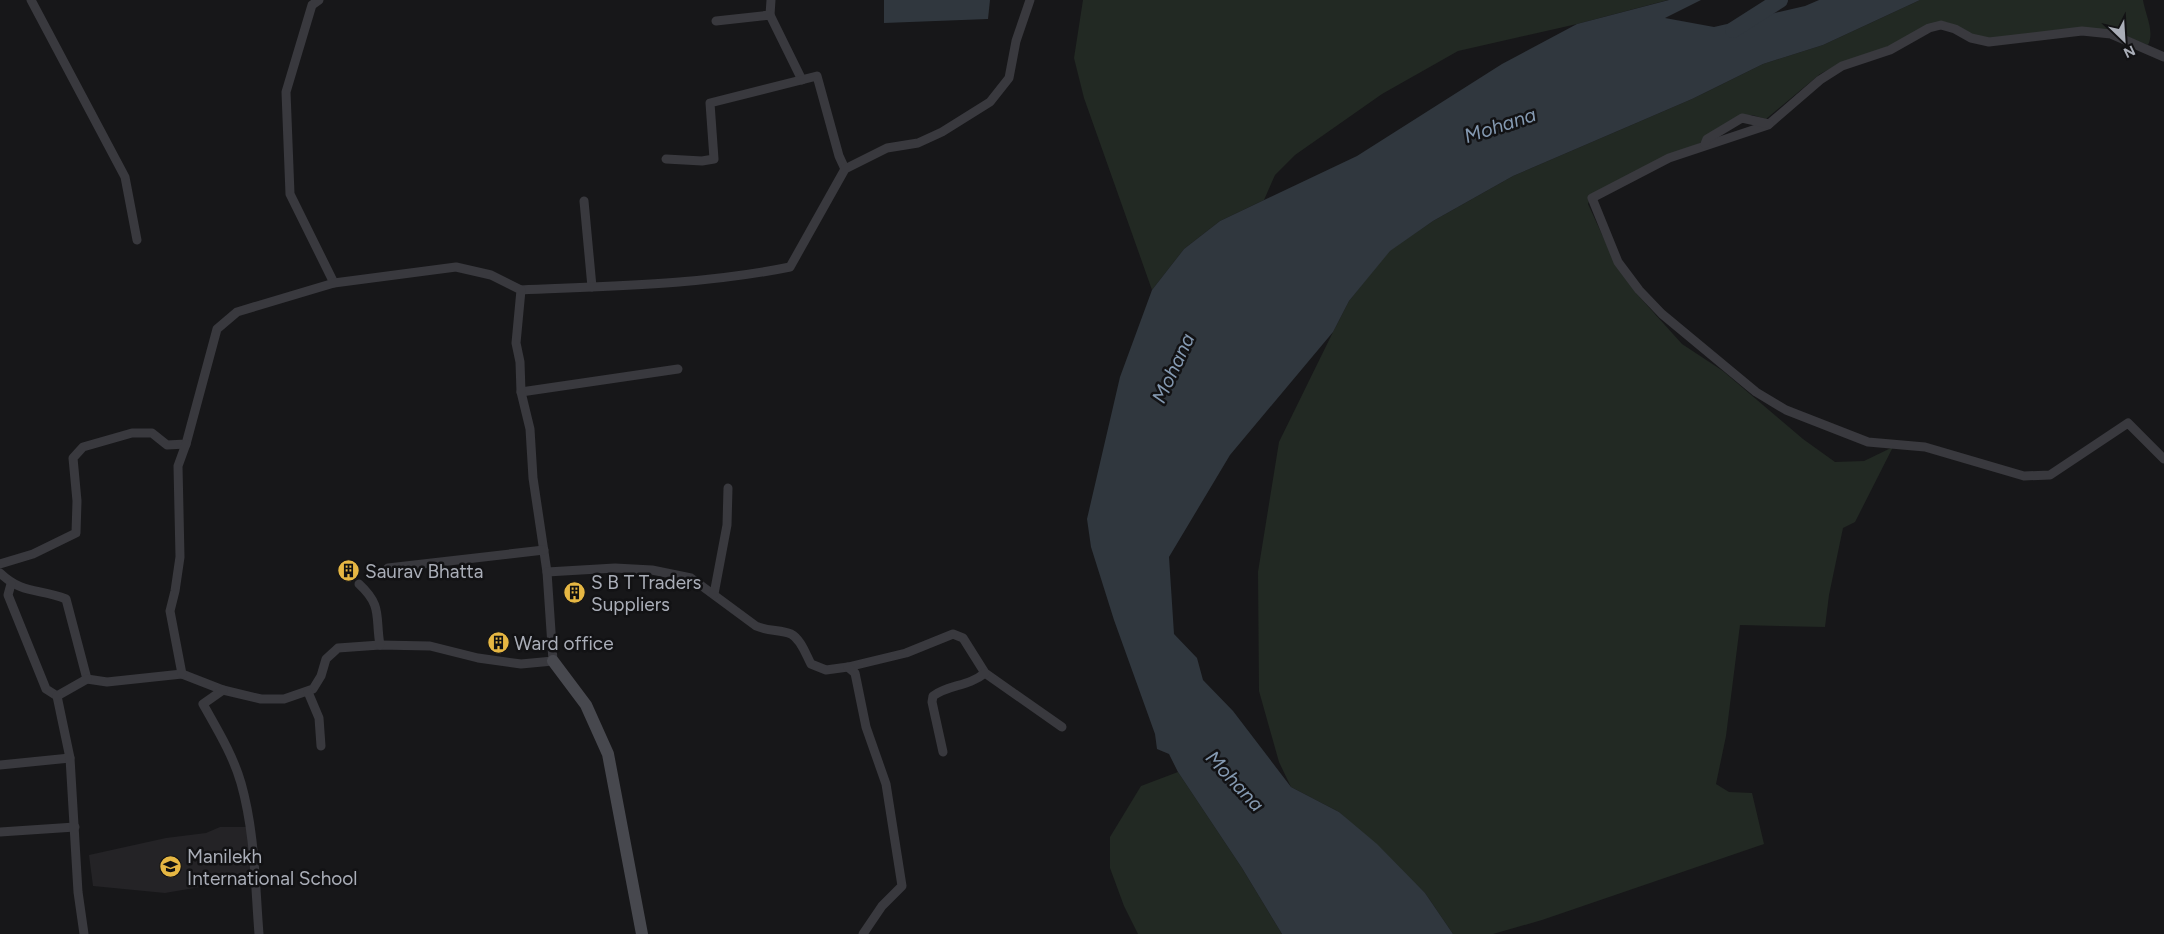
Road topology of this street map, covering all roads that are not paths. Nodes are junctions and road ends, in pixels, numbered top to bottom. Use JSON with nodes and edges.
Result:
{"nodes":[{"id":1,"x":31,"y":0,"type":"edge"},
{"id":2,"x":303,"y":0,"type":"edge"},
{"id":3,"x":771,"y":0,"type":"edge"},
{"id":4,"x":1030,"y":0,"type":"edge"},
{"id":5,"x":315,"y":2,"type":"edge"},
{"id":6,"x":770,"y":15,"type":"junction"},
{"id":7,"x":716,"y":21,"type":"dead end"},
{"id":8,"x":2164,"y":57,"type":"edge"},
{"id":9,"x":802,"y":80,"type":"junction"},
{"id":10,"x":1769,"y":124,"type":"junction"},
{"id":11,"x":1705,"y":144,"type":"junction"},
{"id":12,"x":666,"y":159,"type":"dead end"},
{"id":13,"x":845,"y":170,"type":"junction"},
{"id":14,"x":584,"y":201,"type":"dead end"},
{"id":15,"x":138,"y":240,"type":"dead end"},
{"id":16,"x":334,"y":284,"type":"junction"},
{"id":17,"x":592,"y":287,"type":"junction"},
{"id":18,"x":521,"y":290,"type":"junction"},
{"id":19,"x":678,"y":369,"type":"dead end"},
{"id":20,"x":522,"y":392,"type":"junction"},
{"id":21,"x":186,"y":444,"type":"junction"},
{"id":22,"x":2164,"y":459,"type":"edge"},
{"id":23,"x":728,"y":488,"type":"dead end"},
{"id":24,"x":544,"y":550,"type":"junction"},
{"id":25,"x":0,"y":564,"type":"edge"},
{"id":26,"x":388,"y":568,"type":"dead end"},
{"id":27,"x":547,"y":572,"type":"junction"},
{"id":28,"x":0,"y":573,"type":"edge"},
{"id":29,"x":11,"y":584,"type":"junction"},
{"id":30,"x":359,"y":584,"type":"dead end"},
{"id":31,"x":714,"y":594,"type":"junction"},
{"id":32,"x":380,"y":645,"type":"junction"},
{"id":33,"x":553,"y":661,"type":"junction"},
{"id":34,"x":848,"y":667,"type":"junction"},
{"id":35,"x":985,"y":673,"type":"junction"},
{"id":36,"x":182,"y":674,"type":"junction"},
{"id":37,"x":87,"y":679,"type":"junction"},
{"id":38,"x":222,"y":690,"type":"junction"},
{"id":39,"x":308,"y":692,"type":"junction"},
{"id":40,"x":58,"y":696,"type":"junction"},
{"id":41,"x":1062,"y":727,"type":"dead end"},
{"id":42,"x":321,"y":746,"type":"dead end"},
{"id":43,"x":943,"y":752,"type":"dead end"},
{"id":44,"x":70,"y":758,"type":"junction"},
{"id":45,"x":0,"y":765,"type":"edge"},
{"id":46,"x":75,"y":828,"type":"junction"},
{"id":47,"x":0,"y":832,"type":"edge"},
{"id":48,"x":84,"y":934,"type":"edge"},
{"id":49,"x":259,"y":934,"type":"edge"},
{"id":50,"x":642,"y":934,"type":"edge"},
{"id":51,"x":863,"y":934,"type":"edge"}],
"edges":[{"from":1,"to":15,"type":"street"},
{"from":2,"to":5,"type":"street"},
{"from":3,"to":6,"type":"street"},
{"from":4,"to":13,"type":"street"},
{"from":5,"to":16,"type":"street"},
{"from":6,"to":7,"type":"street"},
{"from":6,"to":9,"type":"street"},
{"from":8,"to":10,"type":"street"},
{"from":9,"to":12,"type":"street"},
{"from":9,"to":13,"type":"street"},
{"from":10,"to":11,"type":"street"},
{"from":10,"to":11,"type":"street"},
{"from":11,"to":22,"type":"street"},
{"from":13,"to":17,"type":"street"},
{"from":14,"to":17,"type":"street"},
{"from":16,"to":18,"type":"street"},
{"from":16,"to":21,"type":"street"},
{"from":17,"to":18,"type":"street"},
{"from":18,"to":20,"type":"street"},
{"from":19,"to":20,"type":"street"},
{"from":20,"to":24,"type":"street"},
{"from":21,"to":25,"type":"street"},
{"from":21,"to":36,"type":"street"},
{"from":23,"to":31,"type":"street"},
{"from":24,"to":26,"type":"street"},
{"from":24,"to":27,"type":"street"},
{"from":27,"to":31,"type":"street"},
{"from":27,"to":33,"type":"street"},
{"from":28,"to":29,"type":"street"},
{"from":29,"to":37,"type":"street"},
{"from":29,"to":40,"type":"street"},
{"from":30,"to":32,"type":"street"},
{"from":31,"to":34,"type":"street"},
{"from":32,"to":33,"type":"street"},
{"from":32,"to":39,"type":"street"},
{"from":33,"to":50,"type":"main road"},
{"from":34,"to":35,"type":"street"},
{"from":34,"to":51,"type":"street"},
{"from":35,"to":41,"type":"street"},
{"from":35,"to":43,"type":"street"},
{"from":36,"to":37,"type":"street"},
{"from":36,"to":38,"type":"street"},
{"from":37,"to":40,"type":"street"},
{"from":38,"to":39,"type":"street"},
{"from":38,"to":49,"type":"street"},
{"from":39,"to":42,"type":"street"},
{"from":40,"to":44,"type":"street"},
{"from":44,"to":45,"type":"street"},
{"from":44,"to":46,"type":"street"},
{"from":46,"to":47,"type":"street"},
{"from":46,"to":48,"type":"street"}]}
